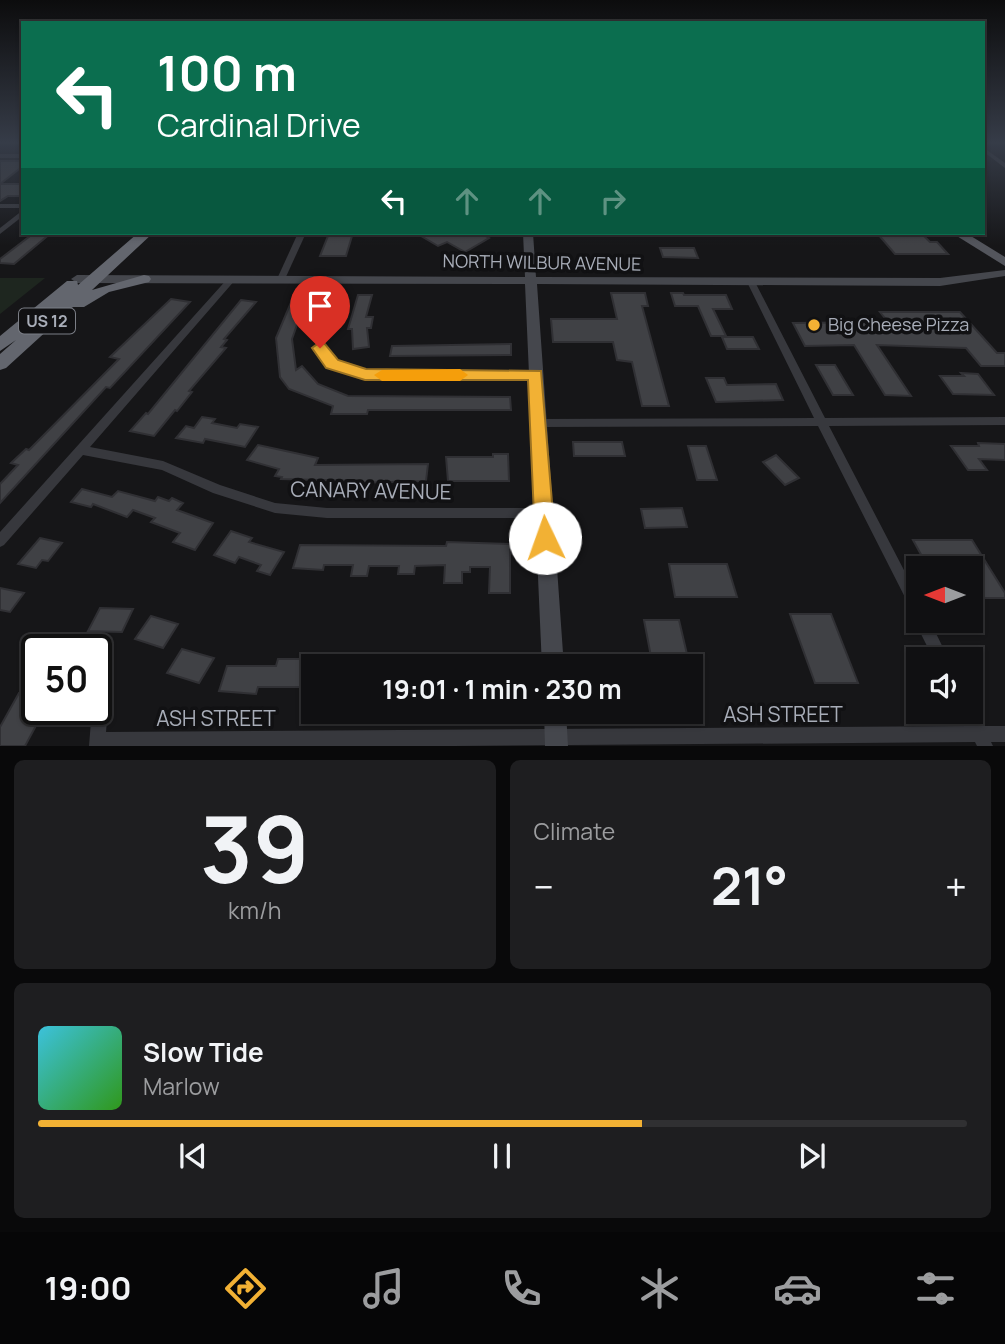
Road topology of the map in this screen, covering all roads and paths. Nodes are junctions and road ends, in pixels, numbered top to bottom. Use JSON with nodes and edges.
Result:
{"nodes":[{"id":1,"x":0,"y":206,"type":"edge"},
{"id":2,"x":21,"y":206,"type":"edge"},
{"id":3,"x":21,"y":214,"type":"edge"},
{"id":4,"x":0,"y":232,"type":"edge"},
{"id":5,"x":128,"y":235,"type":"edge"},
{"id":6,"x":144,"y":235,"type":"edge"},
{"id":7,"x":301,"y":235,"type":"edge"},
{"id":8,"x":528,"y":235,"type":"edge"},
{"id":9,"x":961,"y":235,"type":"edge"},
{"id":10,"x":122,"y":255,"type":"junction"},
{"id":11,"x":1005,"y":262,"type":"edge"},
{"id":12,"x":1005,"y":273,"type":"edge"},
{"id":13,"x":77,"y":279,"type":"junction"},
{"id":14,"x":95,"y":279,"type":"junction"},
{"id":15,"x":144,"y":279,"type":"junction"},
{"id":16,"x":232,"y":279,"type":"junction"},
{"id":17,"x":281,"y":279,"type":"junction"},
{"id":18,"x":337,"y":279,"type":"junction"},
{"id":19,"x":531,"y":279,"type":"junction"},
{"id":20,"x":751,"y":282,"type":"junction"},
{"id":21,"x":0,"y":345,"type":"edge"},
{"id":22,"x":0,"y":364,"type":"edge"},
{"id":23,"x":0,"y":370,"type":"edge"},
{"id":24,"x":536,"y":375,"type":"junction"},
{"id":25,"x":1005,"y":421,"type":"edge"},
{"id":26,"x":821,"y":422,"type":"junction"},
{"id":27,"x":539,"y":423,"type":"junction"},
{"id":28,"x":80,"y":450,"type":"junction"},
{"id":29,"x":544,"y":513,"type":"junction"},
{"id":30,"x":0,"y":541,"type":"edge"},
{"id":31,"x":906,"y":589,"type":"edge"},
{"id":32,"x":551,"y":654,"type":"edge"},
{"id":33,"x":975,"y":724,"type":"edge"},
{"id":34,"x":99,"y":725,"type":"edge"},
{"id":35,"x":1005,"y":734,"type":"edge"},
{"id":36,"x":983,"y":740,"type":"edge"},
{"id":37,"x":557,"y":741,"type":"edge"},
{"id":38,"x":98,"y":743,"type":"edge"}],
"edges":[{"from":1,"to":2,"type":"street"},
{"from":3,"to":4,"type":"street"},
{"from":5,"to":13,"type":"highway","number":"US 12"},
{"from":6,"to":10,"type":"highway","number":"US 12"},
{"from":7,"to":17,"type":"street"},
{"from":8,"to":19,"type":"main road"},
{"from":9,"to":11,"type":"main road"},
{"from":10,"to":14,"type":"highway","number":"US 12"},
{"from":10,"to":15,"type":"highway"},
{"from":12,"to":20,"type":"main road","name":"NORTH WILBUR AVENUE"},
{"from":13,"to":14,"type":"main road","name":"NORTH WILBUR AVENUE"},
{"from":13,"to":21,"type":"highway","number":"US 12"},
{"from":14,"to":15,"type":"main road","name":"NORTH WILBUR AVENUE"},
{"from":14,"to":22,"type":"highway","number":"US 12"},
{"from":15,"to":16,"type":"main road","name":"NORTH WILBUR AVENUE"},
{"from":15,"to":23,"type":"highway"},
{"from":16,"to":17,"type":"main road","name":"NORTH WILBUR AVENUE"},
{"from":16,"to":28,"type":"street"},
{"from":17,"to":18,"type":"main road","name":"NORTH WILBUR AVENUE"},
{"from":18,"to":19,"type":"main road","name":"NORTH WILBUR AVENUE"},
{"from":18,"to":24,"type":"street"},
{"from":19,"to":20,"type":"main road","name":"NORTH WILBUR AVENUE"},
{"from":19,"to":24,"type":"main road"},
{"from":20,"to":26,"type":"street"},
{"from":24,"to":27,"type":"main road"},
{"from":25,"to":26,"type":"street"},
{"from":26,"to":27,"type":"street"},
{"from":26,"to":31,"type":"street"},
{"from":27,"to":29,"type":"main road"},
{"from":28,"to":29,"type":"street","name":"CANARY AVENUE"},
{"from":28,"to":30,"type":"street"},
{"from":29,"to":32,"type":"main road"},
{"from":33,"to":36,"type":"street"},
{"from":34,"to":38,"type":"street"},
{"from":35,"to":36,"type":"street","name":"ASH STREET"},
{"from":36,"to":37,"type":"street","name":"ASH STREET"},
{"from":37,"to":38,"type":"street","name":"ASH STREET"}]}
